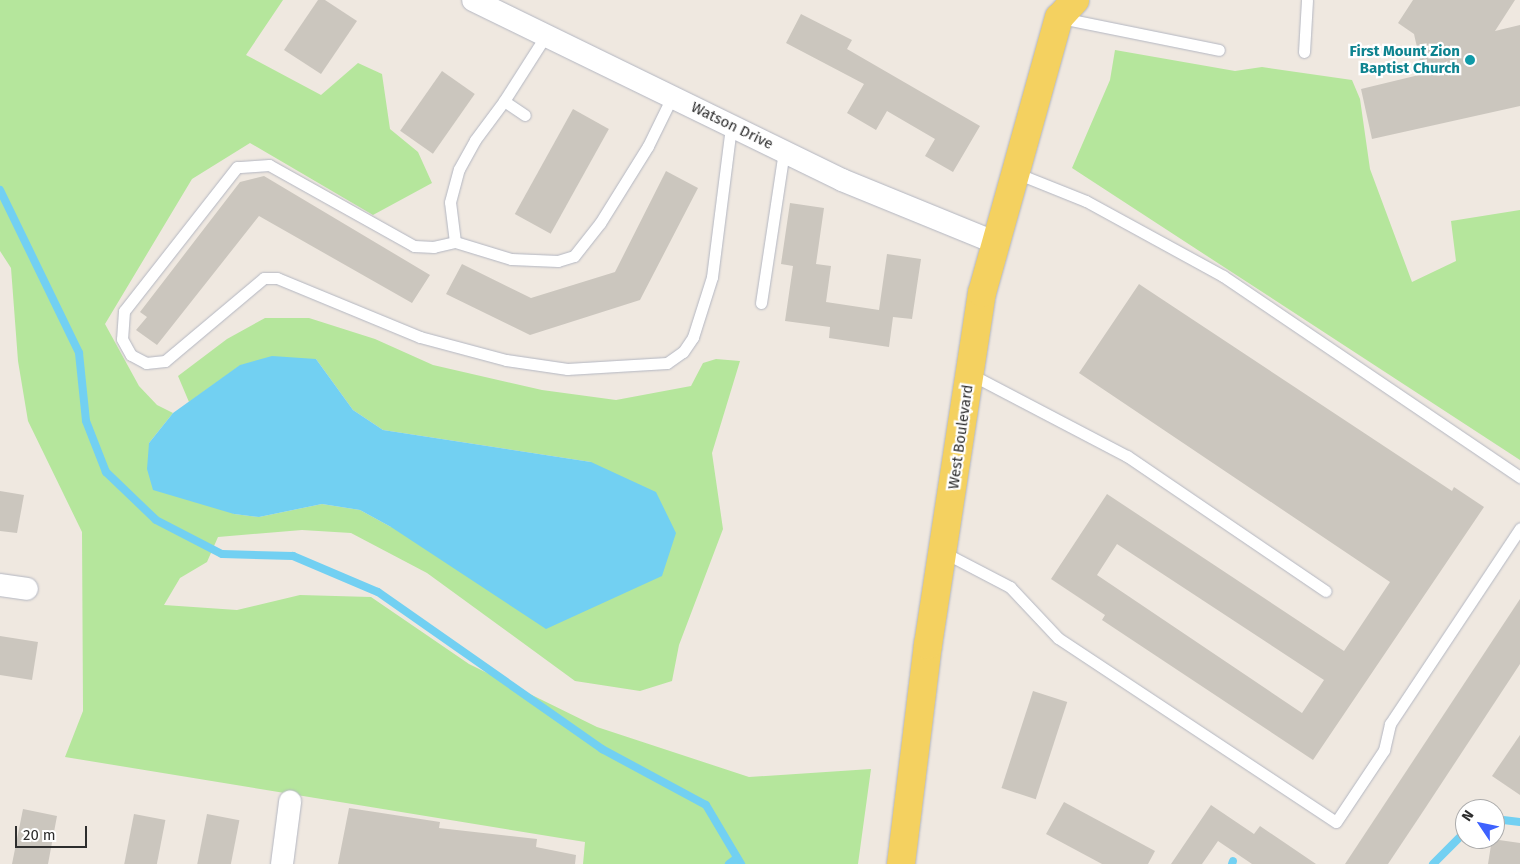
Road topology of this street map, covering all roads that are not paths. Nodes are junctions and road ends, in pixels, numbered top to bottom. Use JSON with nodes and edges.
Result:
{"nodes":[{"id":1,"x":473,"y":0,"type":"edge"},
{"id":2,"x":1308,"y":0,"type":"edge"},
{"id":3,"x":1063,"y":6,"type":"edge"},
{"id":4,"x":546,"y":35,"type":"junction"},
{"id":5,"x":1220,"y":50,"type":"dead end"},
{"id":6,"x":1304,"y":52,"type":"dead end"},
{"id":7,"x":672,"y":97,"type":"junction"},
{"id":8,"x":504,"y":101,"type":"junction"},
{"id":9,"x":525,"y":114,"type":"dead end"},
{"id":10,"x":731,"y":126,"type":"junction"},
{"id":11,"x":784,"y":151,"type":"junction"},
{"id":12,"x":1016,"y":173,"type":"junction"},
{"id":13,"x":455,"y":242,"type":"junction"},
{"id":14,"x":996,"y":243,"type":"junction"},
{"id":15,"x":761,"y":303,"type":"dead end"},
{"id":16,"x":970,"y":374,"type":"junction"},
{"id":17,"x":1520,"y":477,"type":"edge"},
{"id":18,"x":1520,"y":528,"type":"edge"},
{"id":19,"x":943,"y":552,"type":"junction"},
{"id":20,"x":0,"y":585,"type":"edge"},
{"id":21,"x":27,"y":589,"type":"dead end"},
{"id":22,"x":1326,"y":591,"type":"dead end"},
{"id":23,"x":290,"y":802,"type":"dead end"},
{"id":24,"x":282,"y":864,"type":"edge"},
{"id":25,"x":901,"y":864,"type":"edge"}],
"edges":[{"from":1,"to":4,"type":"street","name":"Watson Drive"},
{"from":2,"to":6,"type":"lane"},
{"from":3,"to":5,"type":"lane"},
{"from":3,"to":12,"type":"main road","name":"West Boulevard"},
{"from":4,"to":7,"type":"street","name":"Watson Drive"},
{"from":4,"to":8,"type":"lane"},
{"from":7,"to":10,"type":"street","name":"Watson Drive"},
{"from":7,"to":13,"type":"lane"},
{"from":8,"to":9,"type":"lane"},
{"from":8,"to":13,"type":"lane"},
{"from":10,"to":11,"type":"street","name":"Watson Drive"},
{"from":10,"to":13,"type":"lane"},
{"from":11,"to":14,"type":"street","name":"Watson Drive"},
{"from":11,"to":15,"type":"lane"},
{"from":12,"to":14,"type":"main road","name":"West Boulevard"},
{"from":12,"to":17,"type":"lane"},
{"from":14,"to":16,"type":"main road","name":"West Boulevard"},
{"from":16,"to":19,"type":"main road","name":"West Boulevard"},
{"from":16,"to":22,"type":"lane"},
{"from":18,"to":19,"type":"lane"},
{"from":19,"to":25,"type":"main road","name":"West Boulevard"},
{"from":20,"to":21,"type":"street"},
{"from":23,"to":24,"type":"street"}]}
